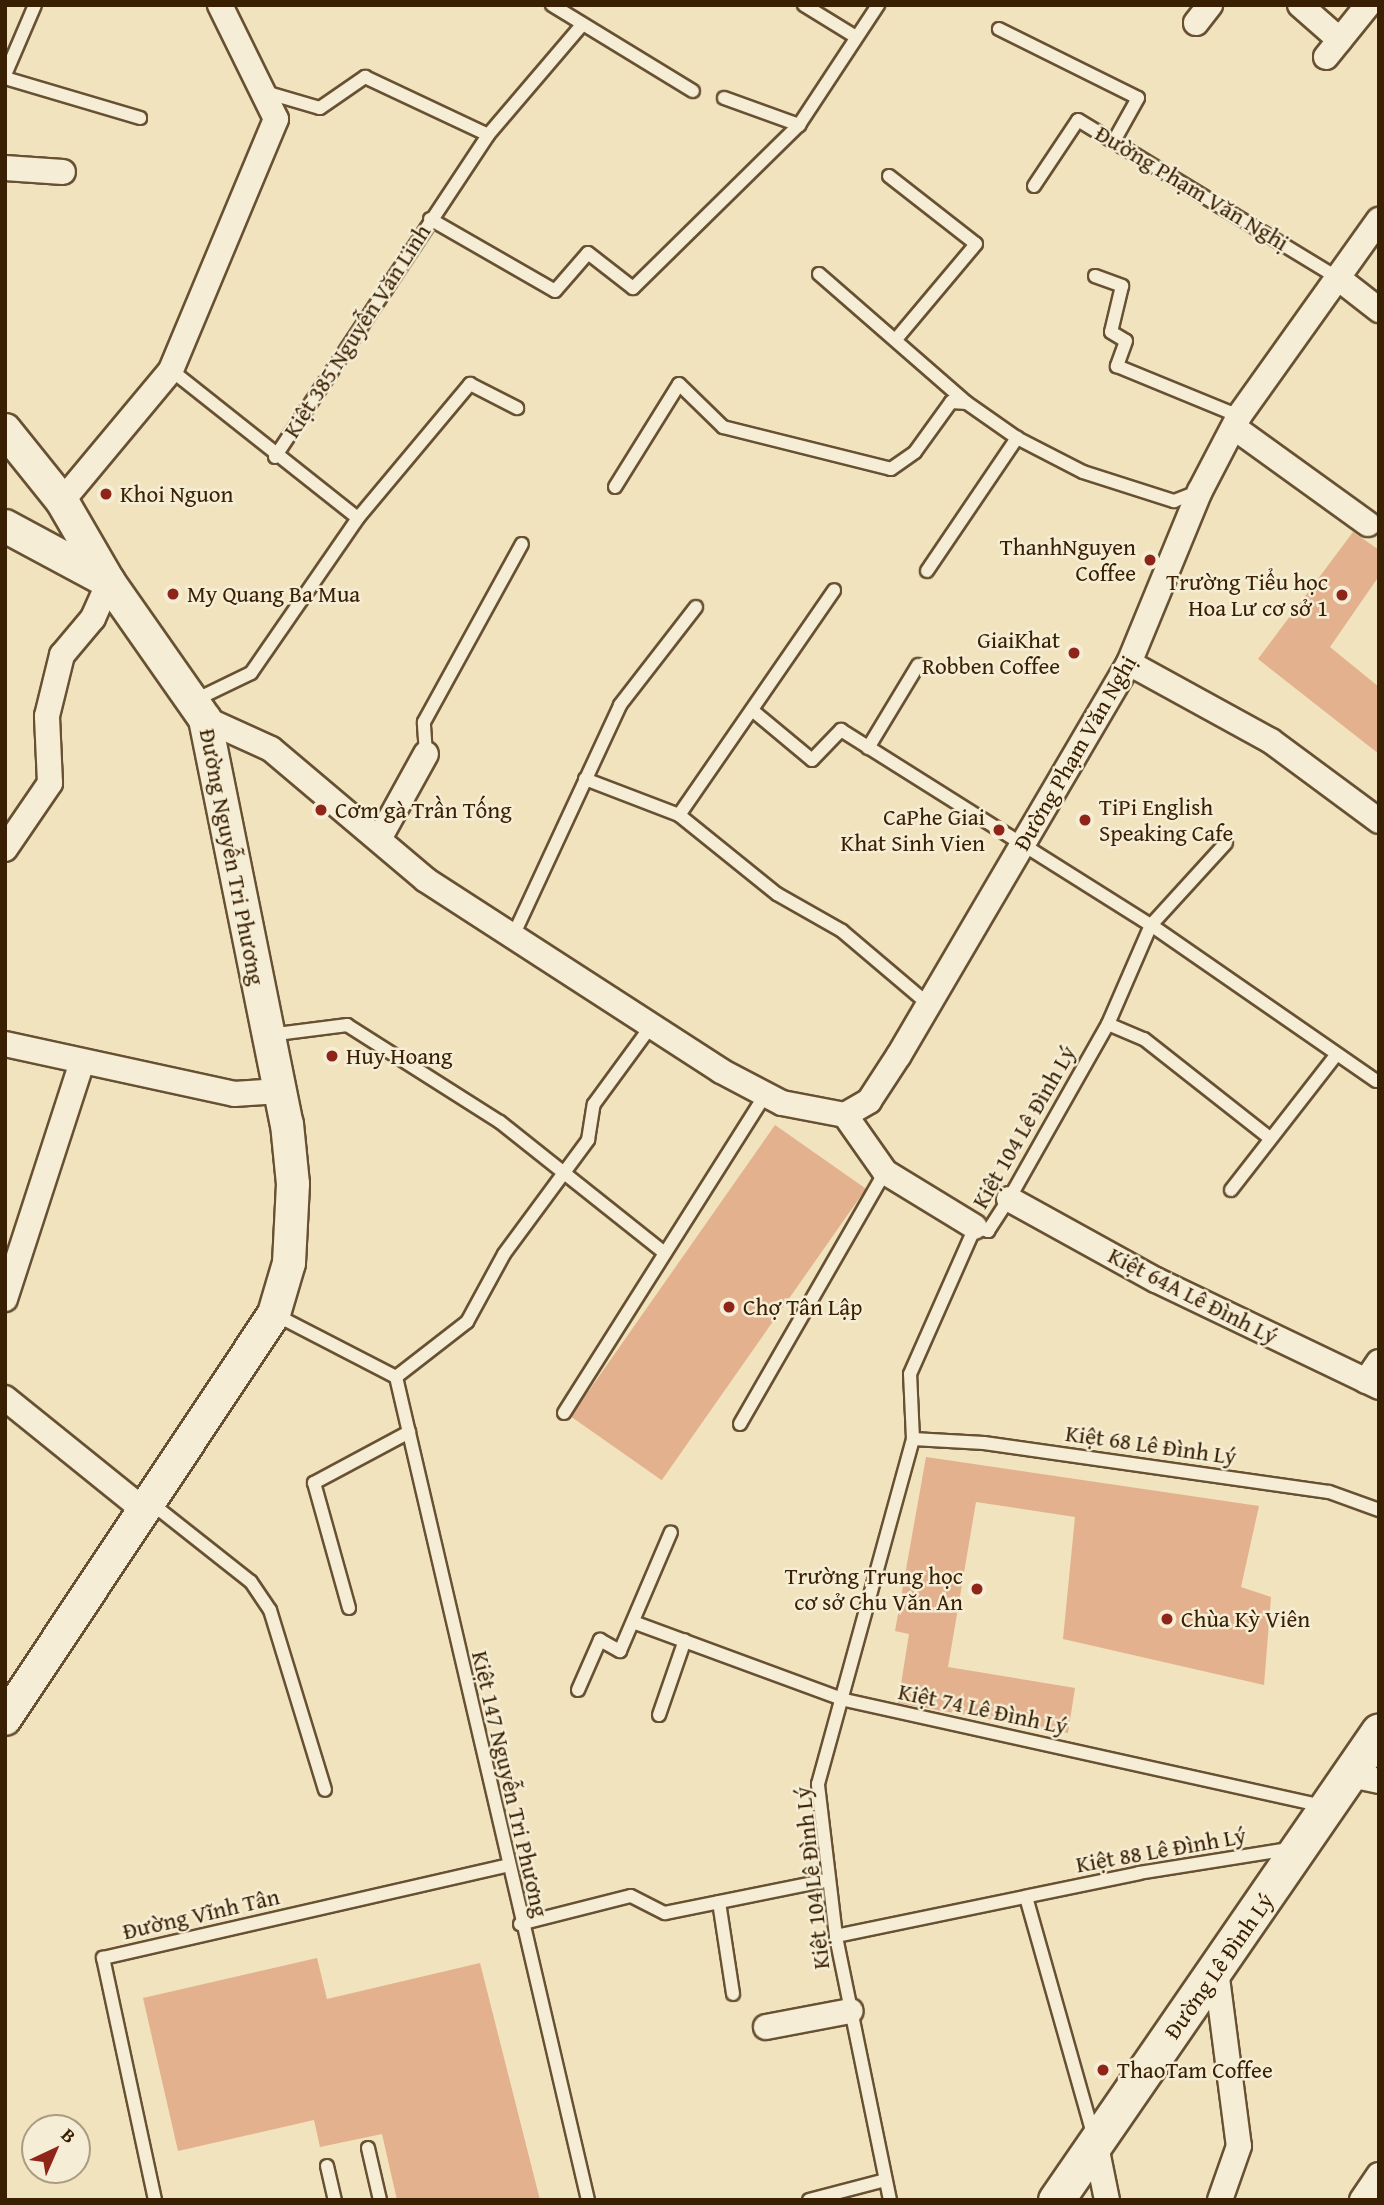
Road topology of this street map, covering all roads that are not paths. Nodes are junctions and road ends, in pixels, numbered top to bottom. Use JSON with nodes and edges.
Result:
{"nodes":[{"id":1,"x":35,"y":5,"type":"edge"},
{"id":2,"x":220,"y":5,"type":"edge"},
{"id":3,"x":552,"y":5,"type":"edge"},
{"id":4,"x":804,"y":5,"type":"edge"},
{"id":5,"x":877,"y":5,"type":"edge"},
{"id":6,"x":1300,"y":5,"type":"edge"},
{"id":7,"x":1368,"y":5,"type":"edge"},
{"id":8,"x":581,"y":26,"type":"junction"},
{"id":9,"x":999,"y":29,"type":"dead end"},
{"id":10,"x":856,"y":37,"type":"junction"},
{"id":11,"x":5,"y":77,"type":"edge"},
{"id":12,"x":261,"y":91,"type":"junction"},
{"id":13,"x":693,"y":91,"type":"dead end"},
{"id":14,"x":724,"y":98,"type":"dead end"},
{"id":15,"x":140,"y":118,"type":"dead end"},
{"id":16,"x":799,"y":125,"type":"junction"},
{"id":17,"x":488,"y":135,"type":"junction"},
{"id":18,"x":1114,"y":141,"type":"junction"},
{"id":19,"x":5,"y":168,"type":"edge"},
{"id":20,"x":63,"y":173,"type":"dead end"},
{"id":21,"x":889,"y":176,"type":"dead end"},
{"id":22,"x":1034,"y":186,"type":"dead end"},
{"id":23,"x":429,"y":219,"type":"junction"},
{"id":24,"x":1379,"y":220,"type":"edge"},
{"id":25,"x":819,"y":274,"type":"dead end"},
{"id":26,"x":1095,"y":276,"type":"dead end"},
{"id":27,"x":1338,"y":278,"type":"junction"},
{"id":28,"x":1379,"y":310,"type":"edge"},
{"id":29,"x":897,"y":338,"type":"junction"},
{"id":30,"x":171,"y":370,"type":"junction"},
{"id":31,"x":967,"y":402,"type":"junction"},
{"id":32,"x":517,"y":408,"type":"dead end"},
{"id":33,"x":1237,"y":422,"type":"junction"},
{"id":34,"x":5,"y":430,"type":"edge"},
{"id":35,"x":1017,"y":438,"type":"junction"},
{"id":36,"x":275,"y":457,"type":"junction"},
{"id":37,"x":615,"y":487,"type":"dead end"},
{"id":38,"x":1200,"y":491,"type":"junction"},
{"id":39,"x":62,"y":501,"type":"junction"},
{"id":40,"x":358,"y":518,"type":"junction"},
{"id":41,"x":1368,"y":524,"type":"dead end"},
{"id":42,"x":5,"y":526,"type":"edge"},
{"id":43,"x":522,"y":544,"type":"dead end"},
{"id":44,"x":926,"y":571,"type":"dead end"},
{"id":45,"x":109,"y":582,"type":"junction"},
{"id":46,"x":834,"y":590,"type":"dead end"},
{"id":47,"x":696,"y":607,"type":"dead end"},
{"id":48,"x":1129,"y":663,"type":"junction"},
{"id":49,"x":918,"y":664,"type":"dead end"},
{"id":50,"x":199,"y":710,"type":"junction"},
{"id":51,"x":752,"y":710,"type":"junction"},
{"id":52,"x":868,"y":748,"type":"junction"},
{"id":53,"x":426,"y":754,"type":"joint"},
{"id":54,"x":585,"y":779,"type":"junction"},
{"id":55,"x":679,"y":815,"type":"junction"},
{"id":56,"x":1379,"y":821,"type":"edge"},
{"id":57,"x":379,"y":839,"type":"junction"},
{"id":58,"x":1226,"y":843,"type":"dead end"},
{"id":59,"x":1021,"y":848,"type":"junction"},
{"id":60,"x":5,"y":849,"type":"edge"},
{"id":61,"x":1151,"y":925,"type":"junction"},
{"id":62,"x":513,"y":936,"type":"junction"},
{"id":63,"x":927,"y":1003,"type":"junction"},
{"id":64,"x":1108,"y":1024,"type":"junction"},
{"id":65,"x":651,"y":1026,"type":"junction"},
{"id":66,"x":268,"y":1035,"type":"junction"},
{"id":67,"x":5,"y":1044,"type":"edge"},
{"id":68,"x":1336,"y":1055,"type":"junction"},
{"id":69,"x":82,"y":1062,"type":"junction"},
{"id":70,"x":1376,"y":1081,"type":"dead end"},
{"id":71,"x":280,"y":1091,"type":"junction"},
{"id":72,"x":765,"y":1095,"type":"junction"},
{"id":73,"x":845,"y":1115,"type":"junction"},
{"id":74,"x":1270,"y":1138,"type":"junction"},
{"id":75,"x":565,"y":1171,"type":"junction"},
{"id":76,"x":886,"y":1172,"type":"junction"},
{"id":77,"x":1231,"y":1190,"type":"dead end"},
{"id":78,"x":1009,"y":1199,"type":"junction"},
{"id":79,"x":975,"y":1227,"type":"junction"},
{"id":80,"x":662,"y":1251,"type":"junction"},
{"id":81,"x":5,"y":1298,"type":"edge"},
{"id":82,"x":274,"y":1314,"type":"junction"},
{"id":83,"x":1375,"y":1376,"type":"edge"},
{"id":84,"x":396,"y":1377,"type":"junction"},
{"id":85,"x":5,"y":1398,"type":"edge"},
{"id":86,"x":564,"y":1413,"type":"dead end"},
{"id":87,"x":740,"y":1424,"type":"dead end"},
{"id":88,"x":409,"y":1432,"type":"junction"},
{"id":89,"x":913,"y":1439,"type":"junction"},
{"id":90,"x":148,"y":1507,"type":"junction"},
{"id":91,"x":1379,"y":1510,"type":"edge"},
{"id":92,"x":671,"y":1532,"type":"dead end"},
{"id":93,"x":349,"y":1608,"type":"dead end"},
{"id":94,"x":633,"y":1622,"type":"junction"},
{"id":95,"x":685,"y":1640,"type":"junction"},
{"id":96,"x":578,"y":1690,"type":"dead end"},
{"id":97,"x":845,"y":1700,"type":"junction"},
{"id":98,"x":8,"y":1711,"type":"edge"},
{"id":99,"x":659,"y":1714,"type":"dead end"},
{"id":100,"x":1379,"y":1731,"type":"edge"},
{"id":101,"x":1365,"y":1778,"type":"edge"},
{"id":102,"x":325,"y":1790,"type":"dead end"},
{"id":103,"x":1331,"y":1807,"type":"junction"},
{"id":104,"x":1303,"y":1847,"type":"junction"},
{"id":105,"x":508,"y":1866,"type":"junction"},
{"id":106,"x":830,"y":1880,"type":"junction"},
{"id":107,"x":1027,"y":1896,"type":"junction"},
{"id":108,"x":719,"y":1902,"type":"junction"},
{"id":109,"x":520,"y":1924,"type":"junction"},
{"id":110,"x":836,"y":1936,"type":"junction"},
{"id":111,"x":1216,"y":1970,"type":"junction"},
{"id":112,"x":733,"y":1994,"type":"dead end"},
{"id":113,"x":851,"y":2011,"type":"junction"},
{"id":114,"x":766,"y":2027,"type":"dead end"},
{"id":115,"x":1095,"y":2141,"type":"junction"},
{"id":116,"x":368,"y":2148,"type":"dead end"},
{"id":117,"x":327,"y":2166,"type":"dead end"},
{"id":118,"x":1379,"y":2175,"type":"edge"},
{"id":119,"x":885,"y":2180,"type":"junction"},
{"id":120,"x":155,"y":2200,"type":"edge"},
{"id":121,"x":335,"y":2200,"type":"edge"},
{"id":122,"x":380,"y":2200,"type":"edge"},
{"id":123,"x":588,"y":2200,"type":"edge"},
{"id":124,"x":809,"y":2200,"type":"edge"},
{"id":125,"x":890,"y":2200,"type":"edge"},
{"id":126,"x":1056,"y":2200,"type":"edge"},
{"id":127,"x":1107,"y":2200,"type":"edge"},
{"id":128,"x":1220,"y":2200,"type":"edge"},
{"id":129,"x":1362,"y":2200,"type":"edge"}],
"edges":[{"from":1,"to":11,"type":"lane"},
{"from":2,"to":12,"type":"street"},
{"from":3,"to":8,"type":"lane"},
{"from":4,"to":10,"type":"lane"},
{"from":5,"to":10,"type":"lane"},
{"from":6,"to":7,"type":"street"},
{"from":8,"to":13,"type":"lane"},
{"from":8,"to":17,"type":"lane","name":"Kiệt 385 Nguyễn Văn Linh"},
{"from":9,"to":18,"type":"lane"},
{"from":10,"to":16,"type":"lane"},
{"from":11,"to":15,"type":"lane"},
{"from":12,"to":17,"type":"lane"},
{"from":12,"to":30,"type":"street"},
{"from":14,"to":16,"type":"lane"},
{"from":16,"to":23,"type":"lane"},
{"from":17,"to":23,"type":"lane","name":"Kiệt 385 Nguyễn Văn Linh"},
{"from":18,"to":22,"type":"lane","name":"Đường Phạm Văn Nghị"},
{"from":18,"to":27,"type":"lane","name":"Đường Phạm Văn Nghị"},
{"from":19,"to":20,"type":"street"},
{"from":21,"to":29,"type":"lane"},
{"from":23,"to":36,"type":"lane","name":"Kiệt 385 Nguyễn Văn Linh"},
{"from":24,"to":27,"type":"street","name":"Đường Phạm Văn Nghị"},
{"from":25,"to":29,"type":"lane"},
{"from":26,"to":33,"type":"lane"},
{"from":27,"to":28,"type":"street"},
{"from":27,"to":33,"type":"street","name":"Đường Phạm Văn Nghị"},
{"from":29,"to":31,"type":"lane"},
{"from":30,"to":36,"type":"lane"},
{"from":30,"to":39,"type":"street"},
{"from":31,"to":35,"type":"lane"},
{"from":31,"to":37,"type":"lane"},
{"from":32,"to":40,"type":"lane"},
{"from":33,"to":38,"type":"street","name":"Đường Phạm Văn Nghị"},
{"from":33,"to":41,"type":"street"},
{"from":34,"to":39,"type":"street","name":"Đường Nguyễn Tri Phương"},
{"from":35,"to":38,"type":"lane"},
{"from":35,"to":44,"type":"lane"},
{"from":36,"to":40,"type":"lane","name":"Kiệt 385 Nguyễn Văn Linh"},
{"from":38,"to":48,"type":"street","name":"Đường Phạm Văn Nghị"},
{"from":39,"to":45,"type":"street","name":"Đường Nguyễn Tri Phương"},
{"from":40,"to":50,"type":"lane"},
{"from":42,"to":45,"type":"street","name":"Đường Nguyễn Tri Phương"},
{"from":43,"to":53,"type":"lane"},
{"from":45,"to":50,"type":"street","name":"Đường Nguyễn Tri Phương"},
{"from":45,"to":60,"type":"street"},
{"from":46,"to":51,"type":"lane"},
{"from":47,"to":54,"type":"lane"},
{"from":48,"to":56,"type":"street"},
{"from":48,"to":59,"type":"street","name":"Đường Phạm Văn Nghị"},
{"from":49,"to":52,"type":"lane"},
{"from":50,"to":57,"type":"street"},
{"from":50,"to":66,"type":"street","name":"Đường Nguyễn Tri Phương"},
{"from":51,"to":52,"type":"lane"},
{"from":51,"to":55,"type":"lane"},
{"from":52,"to":59,"type":"lane"},
{"from":53,"to":57,"type":"street"},
{"from":54,"to":55,"type":"lane"},
{"from":54,"to":62,"type":"lane"},
{"from":55,"to":63,"type":"lane"},
{"from":57,"to":62,"type":"street"},
{"from":58,"to":61,"type":"lane","name":"Kiệt 104 Lê Đình Lý"},
{"from":59,"to":61,"type":"lane"},
{"from":59,"to":63,"type":"street","name":"Đường Phạm Văn Nghị"},
{"from":61,"to":64,"type":"lane","name":"Kiệt 104 Lê Đình Lý"},
{"from":61,"to":68,"type":"lane"},
{"from":62,"to":65,"type":"street"},
{"from":63,"to":73,"type":"street","name":"Đường Phạm Văn Nghị"},
{"from":64,"to":74,"type":"lane"},
{"from":64,"to":78,"type":"lane","name":"Kiệt 104 Lê Đình Lý"},
{"from":65,"to":72,"type":"street"},
{"from":65,"to":75,"type":"lane"},
{"from":66,"to":71,"type":"street","name":"Đường Nguyễn Tri Phương"},
{"from":66,"to":75,"type":"lane"},
{"from":67,"to":69,"type":"street"},
{"from":68,"to":70,"type":"lane"},
{"from":68,"to":74,"type":"lane"},
{"from":69,"to":71,"type":"street"},
{"from":69,"to":81,"type":"street"},
{"from":71,"to":82,"type":"street","name":"Đường Nguyễn Tri Phương"},
{"from":72,"to":73,"type":"street"},
{"from":72,"to":80,"type":"lane"},
{"from":73,"to":76,"type":"street"},
{"from":74,"to":77,"type":"lane"},
{"from":75,"to":80,"type":"lane"},
{"from":75,"to":84,"type":"lane"},
{"from":76,"to":79,"type":"street"},
{"from":76,"to":87,"type":"lane"},
{"from":78,"to":79,"type":"lane","name":"Kiệt 104 Lê Đình Lý"},
{"from":78,"to":83,"type":"street","name":"Kiệt 64A Lê Đình Lý"},
{"from":79,"to":89,"type":"lane","name":"Kiệt 104 Lê Đình Lý"},
{"from":80,"to":86,"type":"lane"},
{"from":82,"to":84,"type":"lane"},
{"from":82,"to":90,"type":"street","name":"Đường Nguyễn Tri Phương"},
{"from":84,"to":88,"type":"lane","name":"Kiệt 147 Nguyễn Tri Phương"},
{"from":85,"to":90,"type":"street"},
{"from":88,"to":93,"type":"lane"},
{"from":88,"to":105,"type":"lane","name":"Kiệt 147 Nguyễn Tri Phương"},
{"from":89,"to":91,"type":"lane","name":"Kiệt 68 Lê Đình Lý"},
{"from":89,"to":97,"type":"lane","name":"Kiệt 104 Lê Đình Lý"},
{"from":90,"to":98,"type":"street","name":"Đường Nguyễn Tri Phương"},
{"from":90,"to":102,"type":"lane"},
{"from":92,"to":94,"type":"lane"},
{"from":94,"to":95,"type":"lane","name":"Kiệt 74 Lê Đình Lý"},
{"from":94,"to":96,"type":"lane"},
{"from":95,"to":97,"type":"lane","name":"Kiệt 74 Lê Đình Lý"},
{"from":95,"to":99,"type":"lane"},
{"from":97,"to":103,"type":"lane","name":"Kiệt 74 Lê Đình Lý"},
{"from":97,"to":106,"type":"lane","name":"Kiệt 104 Lê Đình Lý"},
{"from":100,"to":101,"type":"main road","name":"Đường Lê Đình Lý"},
{"from":101,"to":103,"type":"main road","name":"Đường Lê Đình Lý"},
{"from":103,"to":104,"type":"main road","name":"Đường Lê Đình Lý"},
{"from":104,"to":107,"type":"lane","name":"Kiệt 88 Lê Đình Lý"},
{"from":104,"to":111,"type":"main road","name":"Đường Lê Đình Lý"},
{"from":105,"to":109,"type":"lane","name":"Kiệt 147 Nguyễn Tri Phương"},
{"from":105,"to":120,"type":"lane","name":"Đường Vĩnh Tân"},
{"from":106,"to":108,"type":"lane"},
{"from":106,"to":110,"type":"lane","name":"Kiệt 104 Lê Đình Lý"},
{"from":107,"to":110,"type":"lane","name":"Kiệt 88 Lê Đình Lý"},
{"from":107,"to":115,"type":"lane"},
{"from":108,"to":109,"type":"lane"},
{"from":108,"to":112,"type":"lane"},
{"from":109,"to":123,"type":"lane","name":"Kiệt 147 Nguyễn Tri Phương"},
{"from":110,"to":113,"type":"lane","name":"Kiệt 104 Lê Đình Lý"},
{"from":111,"to":115,"type":"main road","name":"Đường Lê Đình Lý"},
{"from":111,"to":128,"type":"street"},
{"from":113,"to":114,"type":"street"},
{"from":113,"to":119,"type":"lane","name":"Kiệt 104 Lê Đình Lý"},
{"from":115,"to":126,"type":"main road","name":"Đường Lê Đình Lý"},
{"from":115,"to":127,"type":"street"},
{"from":116,"to":122,"type":"lane"},
{"from":117,"to":121,"type":"lane"},
{"from":118,"to":129,"type":"street"},
{"from":119,"to":124,"type":"lane"},
{"from":119,"to":125,"type":"lane","name":"Kiệt 104 Lê Đình Lý"}]}
